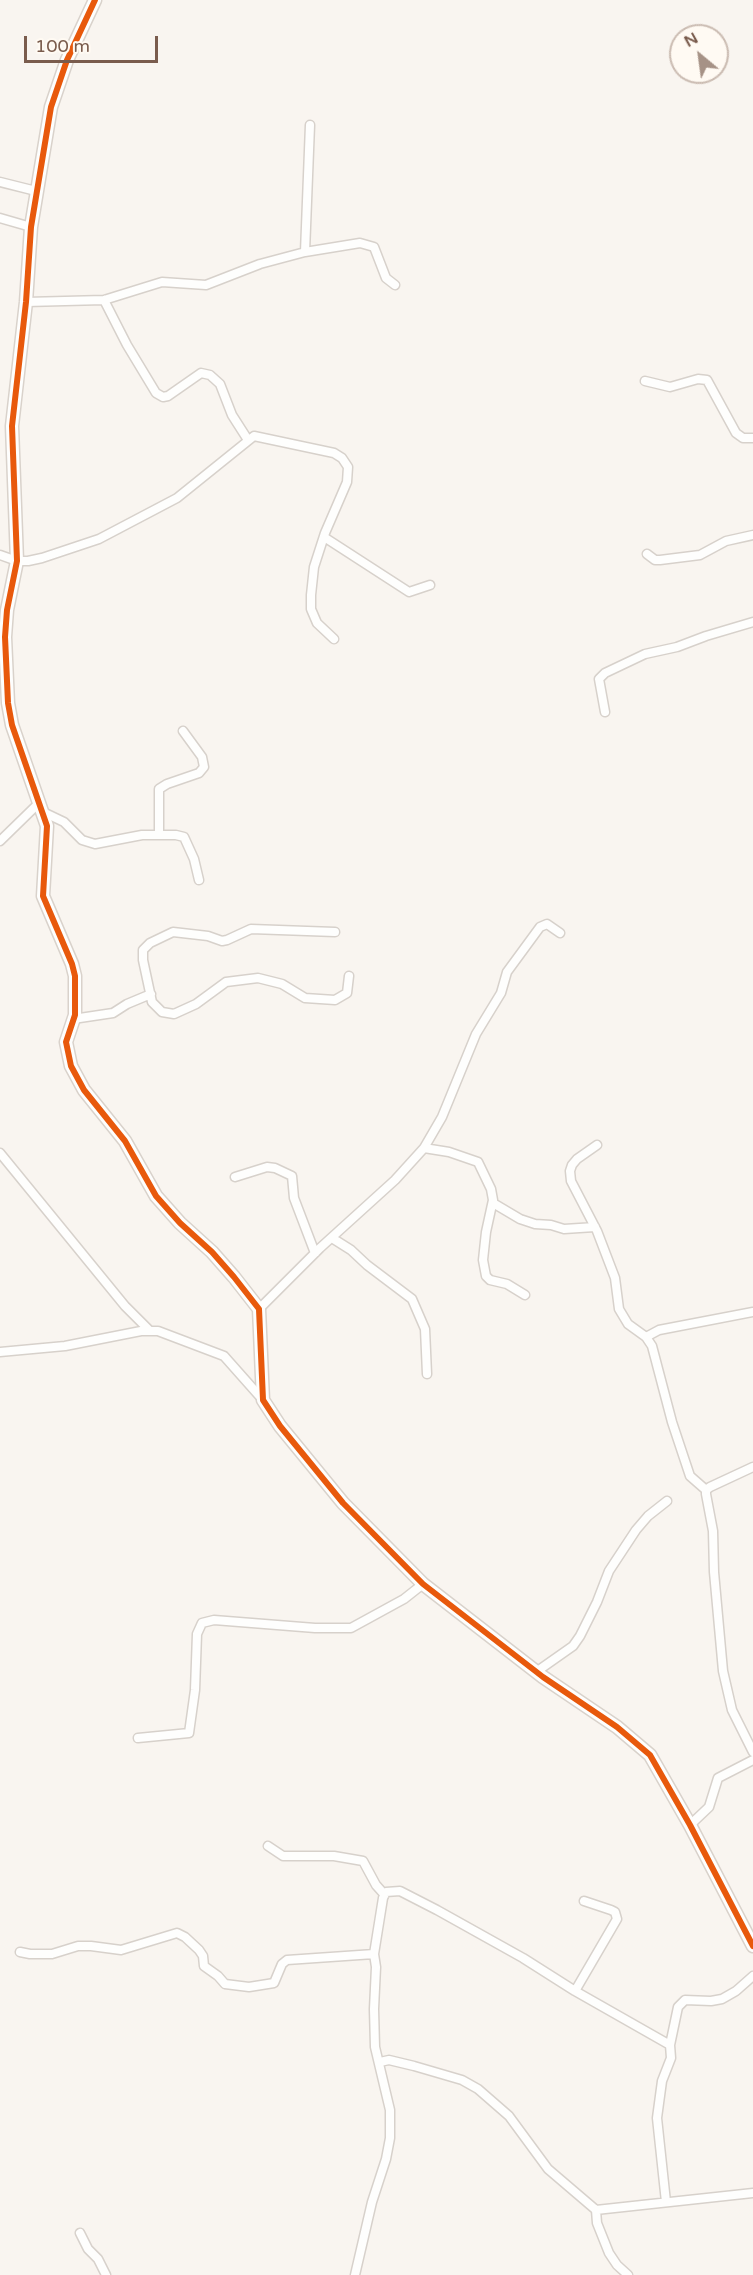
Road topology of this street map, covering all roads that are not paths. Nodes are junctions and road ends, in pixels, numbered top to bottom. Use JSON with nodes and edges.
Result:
{"nodes":[{"id":1,"x":95,"y":0,"type":"edge"},
{"id":2,"x":310,"y":125,"type":"dead end"},
{"id":3,"x":0,"y":182,"type":"edge"},
{"id":4,"x":36,"y":191,"type":"junction"},
{"id":5,"x":0,"y":218,"type":"edge"},
{"id":6,"x":24,"y":225,"type":"junction"},
{"id":7,"x":305,"y":252,"type":"junction"},
{"id":8,"x":395,"y":285,"type":"dead end"},
{"id":9,"x":104,"y":300,"type":"junction"},
{"id":10,"x":26,"y":302,"type":"junction"},
{"id":11,"x":645,"y":381,"type":"dead end"},
{"id":12,"x":753,"y":438,"type":"edge"},
{"id":13,"x":248,"y":440,"type":"junction"},
{"id":14,"x":753,"y":535,"type":"edge"},
{"id":15,"x":324,"y":537,"type":"junction"},
{"id":16,"x":647,"y":554,"type":"dead end"},
{"id":17,"x":0,"y":555,"type":"edge"},
{"id":18,"x":17,"y":561,"type":"junction"},
{"id":19,"x":430,"y":585,"type":"dead end"},
{"id":20,"x":753,"y":622,"type":"edge"},
{"id":21,"x":334,"y":639,"type":"dead end"},
{"id":22,"x":605,"y":712,"type":"dead end"},
{"id":23,"x":183,"y":731,"type":"dead end"},
{"id":24,"x":41,"y":807,"type":"junction"},
{"id":25,"x":159,"y":835,"type":"junction"},
{"id":26,"x":0,"y":841,"type":"edge"},
{"id":27,"x":199,"y":880,"type":"dead end"},
{"id":28,"x":335,"y":932,"type":"dead end"},
{"id":29,"x":560,"y":933,"type":"dead end"},
{"id":30,"x":349,"y":976,"type":"dead end"},
{"id":31,"x":151,"y":994,"type":"junction"},
{"id":32,"x":73,"y":1019,"type":"junction"},
{"id":33,"x":597,"y":1145,"type":"dead end"},
{"id":34,"x":424,"y":1148,"type":"junction"},
{"id":35,"x":0,"y":1152,"type":"edge"},
{"id":36,"x":235,"y":1177,"type":"dead end"},
{"id":37,"x":493,"y":1203,"type":"junction"},
{"id":38,"x":595,"y":1227,"type":"junction"},
{"id":39,"x":332,"y":1238,"type":"junction"},
{"id":40,"x":315,"y":1253,"type":"junction"},
{"id":41,"x":525,"y":1295,"type":"dead end"},
{"id":42,"x":259,"y":1309,"type":"junction"},
{"id":43,"x":753,"y":1312,"type":"edge"},
{"id":44,"x":149,"y":1330,"type":"junction"},
{"id":45,"x":646,"y":1337,"type":"junction"},
{"id":46,"x":0,"y":1352,"type":"edge"},
{"id":47,"x":427,"y":1374,"type":"dead end"},
{"id":48,"x":263,"y":1400,"type":"junction"},
{"id":49,"x":753,"y":1467,"type":"edge"},
{"id":50,"x":706,"y":1490,"type":"junction"},
{"id":51,"x":667,"y":1502,"type":"dead end"},
{"id":52,"x":423,"y":1584,"type":"junction"},
{"id":53,"x":536,"y":1672,"type":"junction"},
{"id":54,"x":138,"y":1738,"type":"dead end"},
{"id":55,"x":753,"y":1752,"type":"edge"},
{"id":56,"x":753,"y":1760,"type":"edge"},
{"id":57,"x":690,"y":1826,"type":"junction"},
{"id":58,"x":268,"y":1846,"type":"dead end"},
{"id":59,"x":384,"y":1894,"type":"junction"},
{"id":60,"x":584,"y":1901,"type":"dead end"},
{"id":61,"x":753,"y":1946,"type":"edge"},
{"id":62,"x":20,"y":1952,"type":"dead end"},
{"id":63,"x":374,"y":1954,"type":"junction"},
{"id":64,"x":753,"y":1976,"type":"edge"},
{"id":65,"x":575,"y":1991,"type":"junction"},
{"id":66,"x":670,"y":2045,"type":"junction"},
{"id":67,"x":380,"y":2062,"type":"junction"},
{"id":68,"x":753,"y":2193,"type":"edge"},
{"id":69,"x":666,"y":2202,"type":"junction"},
{"id":70,"x":596,"y":2210,"type":"junction"},
{"id":71,"x":80,"y":2233,"type":"dead end"},
{"id":72,"x":106,"y":2275,"type":"edge"},
{"id":73,"x":355,"y":2275,"type":"edge"},
{"id":74,"x":628,"y":2275,"type":"edge"}],
"edges":[{"from":1,"to":4,"type":"street"},
{"from":2,"to":7,"type":"street"},
{"from":3,"to":4,"type":"street"},
{"from":4,"to":6,"type":"street"},
{"from":5,"to":6,"type":"street"},
{"from":6,"to":10,"type":"street"},
{"from":7,"to":8,"type":"street"},
{"from":7,"to":9,"type":"street"},
{"from":9,"to":10,"type":"street"},
{"from":9,"to":13,"type":"street"},
{"from":10,"to":18,"type":"street"},
{"from":11,"to":12,"type":"street"},
{"from":13,"to":15,"type":"street"},
{"from":13,"to":18,"type":"street"},
{"from":14,"to":16,"type":"street"},
{"from":15,"to":19,"type":"street"},
{"from":15,"to":21,"type":"street"},
{"from":17,"to":18,"type":"street"},
{"from":18,"to":24,"type":"street"},
{"from":20,"to":22,"type":"street"},
{"from":23,"to":25,"type":"street"},
{"from":24,"to":25,"type":"street"},
{"from":24,"to":26,"type":"street"},
{"from":24,"to":32,"type":"street"},
{"from":25,"to":27,"type":"street"},
{"from":28,"to":31,"type":"street"},
{"from":29,"to":34,"type":"street"},
{"from":30,"to":31,"type":"street"},
{"from":31,"to":32,"type":"street"},
{"from":32,"to":42,"type":"street"},
{"from":33,"to":38,"type":"street"},
{"from":34,"to":37,"type":"street"},
{"from":34,"to":39,"type":"street"},
{"from":35,"to":44,"type":"street"},
{"from":36,"to":40,"type":"street"},
{"from":37,"to":38,"type":"street"},
{"from":37,"to":41,"type":"street"},
{"from":38,"to":45,"type":"street"},
{"from":39,"to":40,"type":"street"},
{"from":39,"to":47,"type":"street"},
{"from":40,"to":42,"type":"street"},
{"from":42,"to":48,"type":"street"},
{"from":43,"to":45,"type":"street"},
{"from":44,"to":46,"type":"street"},
{"from":44,"to":48,"type":"street"},
{"from":45,"to":50,"type":"street"},
{"from":48,"to":52,"type":"street"},
{"from":49,"to":50,"type":"street"},
{"from":50,"to":55,"type":"street"},
{"from":51,"to":53,"type":"street"},
{"from":52,"to":53,"type":"street"},
{"from":52,"to":54,"type":"street"},
{"from":53,"to":57,"type":"street"},
{"from":56,"to":57,"type":"street"},
{"from":57,"to":61,"type":"street"},
{"from":58,"to":59,"type":"street"},
{"from":59,"to":63,"type":"street"},
{"from":59,"to":65,"type":"street"},
{"from":60,"to":65,"type":"street"},
{"from":62,"to":63,"type":"street"},
{"from":63,"to":67,"type":"street"},
{"from":64,"to":66,"type":"street"},
{"from":65,"to":66,"type":"street"},
{"from":66,"to":69,"type":"street"},
{"from":67,"to":70,"type":"street"},
{"from":67,"to":73,"type":"street"},
{"from":68,"to":69,"type":"street"},
{"from":69,"to":70,"type":"street"},
{"from":70,"to":74,"type":"street"},
{"from":71,"to":72,"type":"street"}]}
